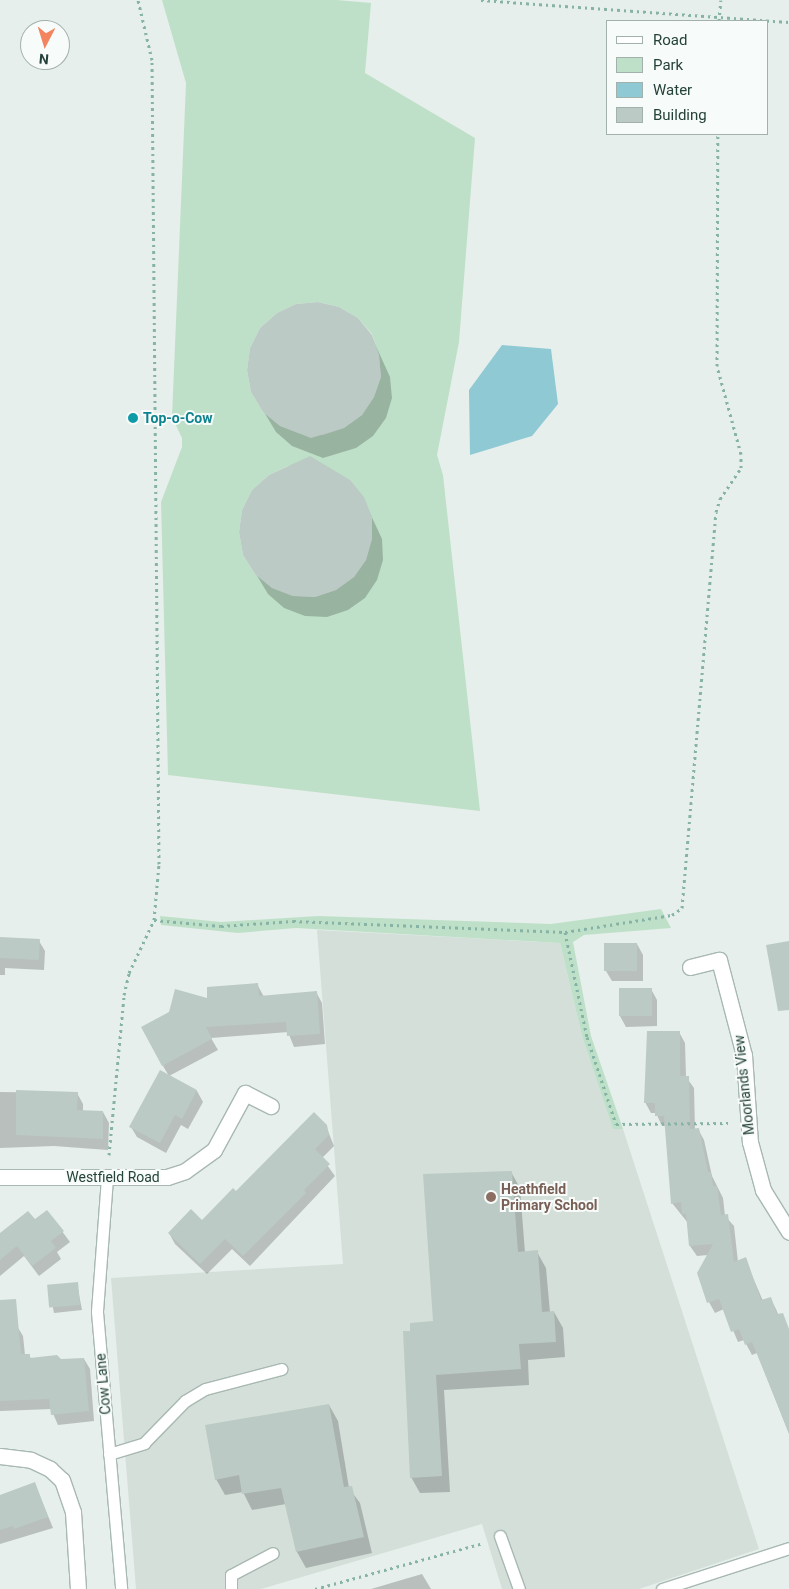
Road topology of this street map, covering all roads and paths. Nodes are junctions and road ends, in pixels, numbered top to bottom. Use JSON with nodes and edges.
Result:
{"nodes":[{"id":1,"x":138,"y":0,"type":"edge"},
{"id":2,"x":482,"y":0,"type":"edge"},
{"id":3,"x":721,"y":0,"type":"edge"},
{"id":4,"x":720,"y":19,"type":"edge"},
{"id":5,"x":743,"y":20,"type":"edge"},
{"id":6,"x":769,"y":21,"type":"edge"},
{"id":7,"x":789,"y":22,"type":"edge"},
{"id":8,"x":718,"y":135,"type":"edge"},
{"id":9,"x":154,"y":920,"type":"junction"},
{"id":10,"x":565,"y":932,"type":"junction"},
{"id":11,"x":690,"y":967,"type":"dead end"},
{"id":12,"x":271,"y":1106,"type":"dead end"},
{"id":13,"x":749,"y":1122,"type":"junction"},
{"id":14,"x":0,"y":1176,"type":"edge"},
{"id":15,"x":107,"y":1178,"type":"junction"},
{"id":16,"x":789,"y":1232,"type":"edge"},
{"id":17,"x":281,"y":1369,"type":"dead end"},
{"id":18,"x":110,"y":1454,"type":"junction"},
{"id":19,"x":0,"y":1456,"type":"edge"},
{"id":20,"x":500,"y":1537,"type":"joint"},
{"id":21,"x":789,"y":1548,"type":"edge"},
{"id":22,"x":272,"y":1553,"type":"dead end"},
{"id":23,"x":78,"y":1589,"type":"edge"},
{"id":24,"x":121,"y":1589,"type":"edge"},
{"id":25,"x":231,"y":1589,"type":"edge"},
{"id":26,"x":315,"y":1589,"type":"edge"},
{"id":27,"x":519,"y":1589,"type":"edge"},
{"id":28,"x":662,"y":1589,"type":"edge"}],
"edges":[{"from":1,"to":9,"type":"path"},
{"from":2,"to":4,"type":"path"},
{"from":3,"to":4,"type":"path"},
{"from":4,"to":5,"type":"path"},
{"from":6,"to":7,"type":"path"},
{"from":8,"to":10,"type":"path"},
{"from":9,"to":10,"type":"path"},
{"from":9,"to":15,"type":"path"},
{"from":10,"to":13,"type":"path"},
{"from":11,"to":13,"type":"street","name":"Moorlands View"},
{"from":12,"to":15,"type":"street","name":"Westfield Road"},
{"from":13,"to":16,"type":"street","name":"Moorlands View"},
{"from":14,"to":15,"type":"street","name":"Westfield Road"},
{"from":15,"to":18,"type":"lane","name":"Cow Lane"},
{"from":17,"to":18,"type":"lane"},
{"from":18,"to":24,"type":"lane","name":"Cow Lane"},
{"from":19,"to":23,"type":"street"},
{"from":20,"to":26,"type":"path"},
{"from":20,"to":27,"type":"lane"},
{"from":21,"to":28,"type":"lane"},
{"from":22,"to":25,"type":"lane"}]}
